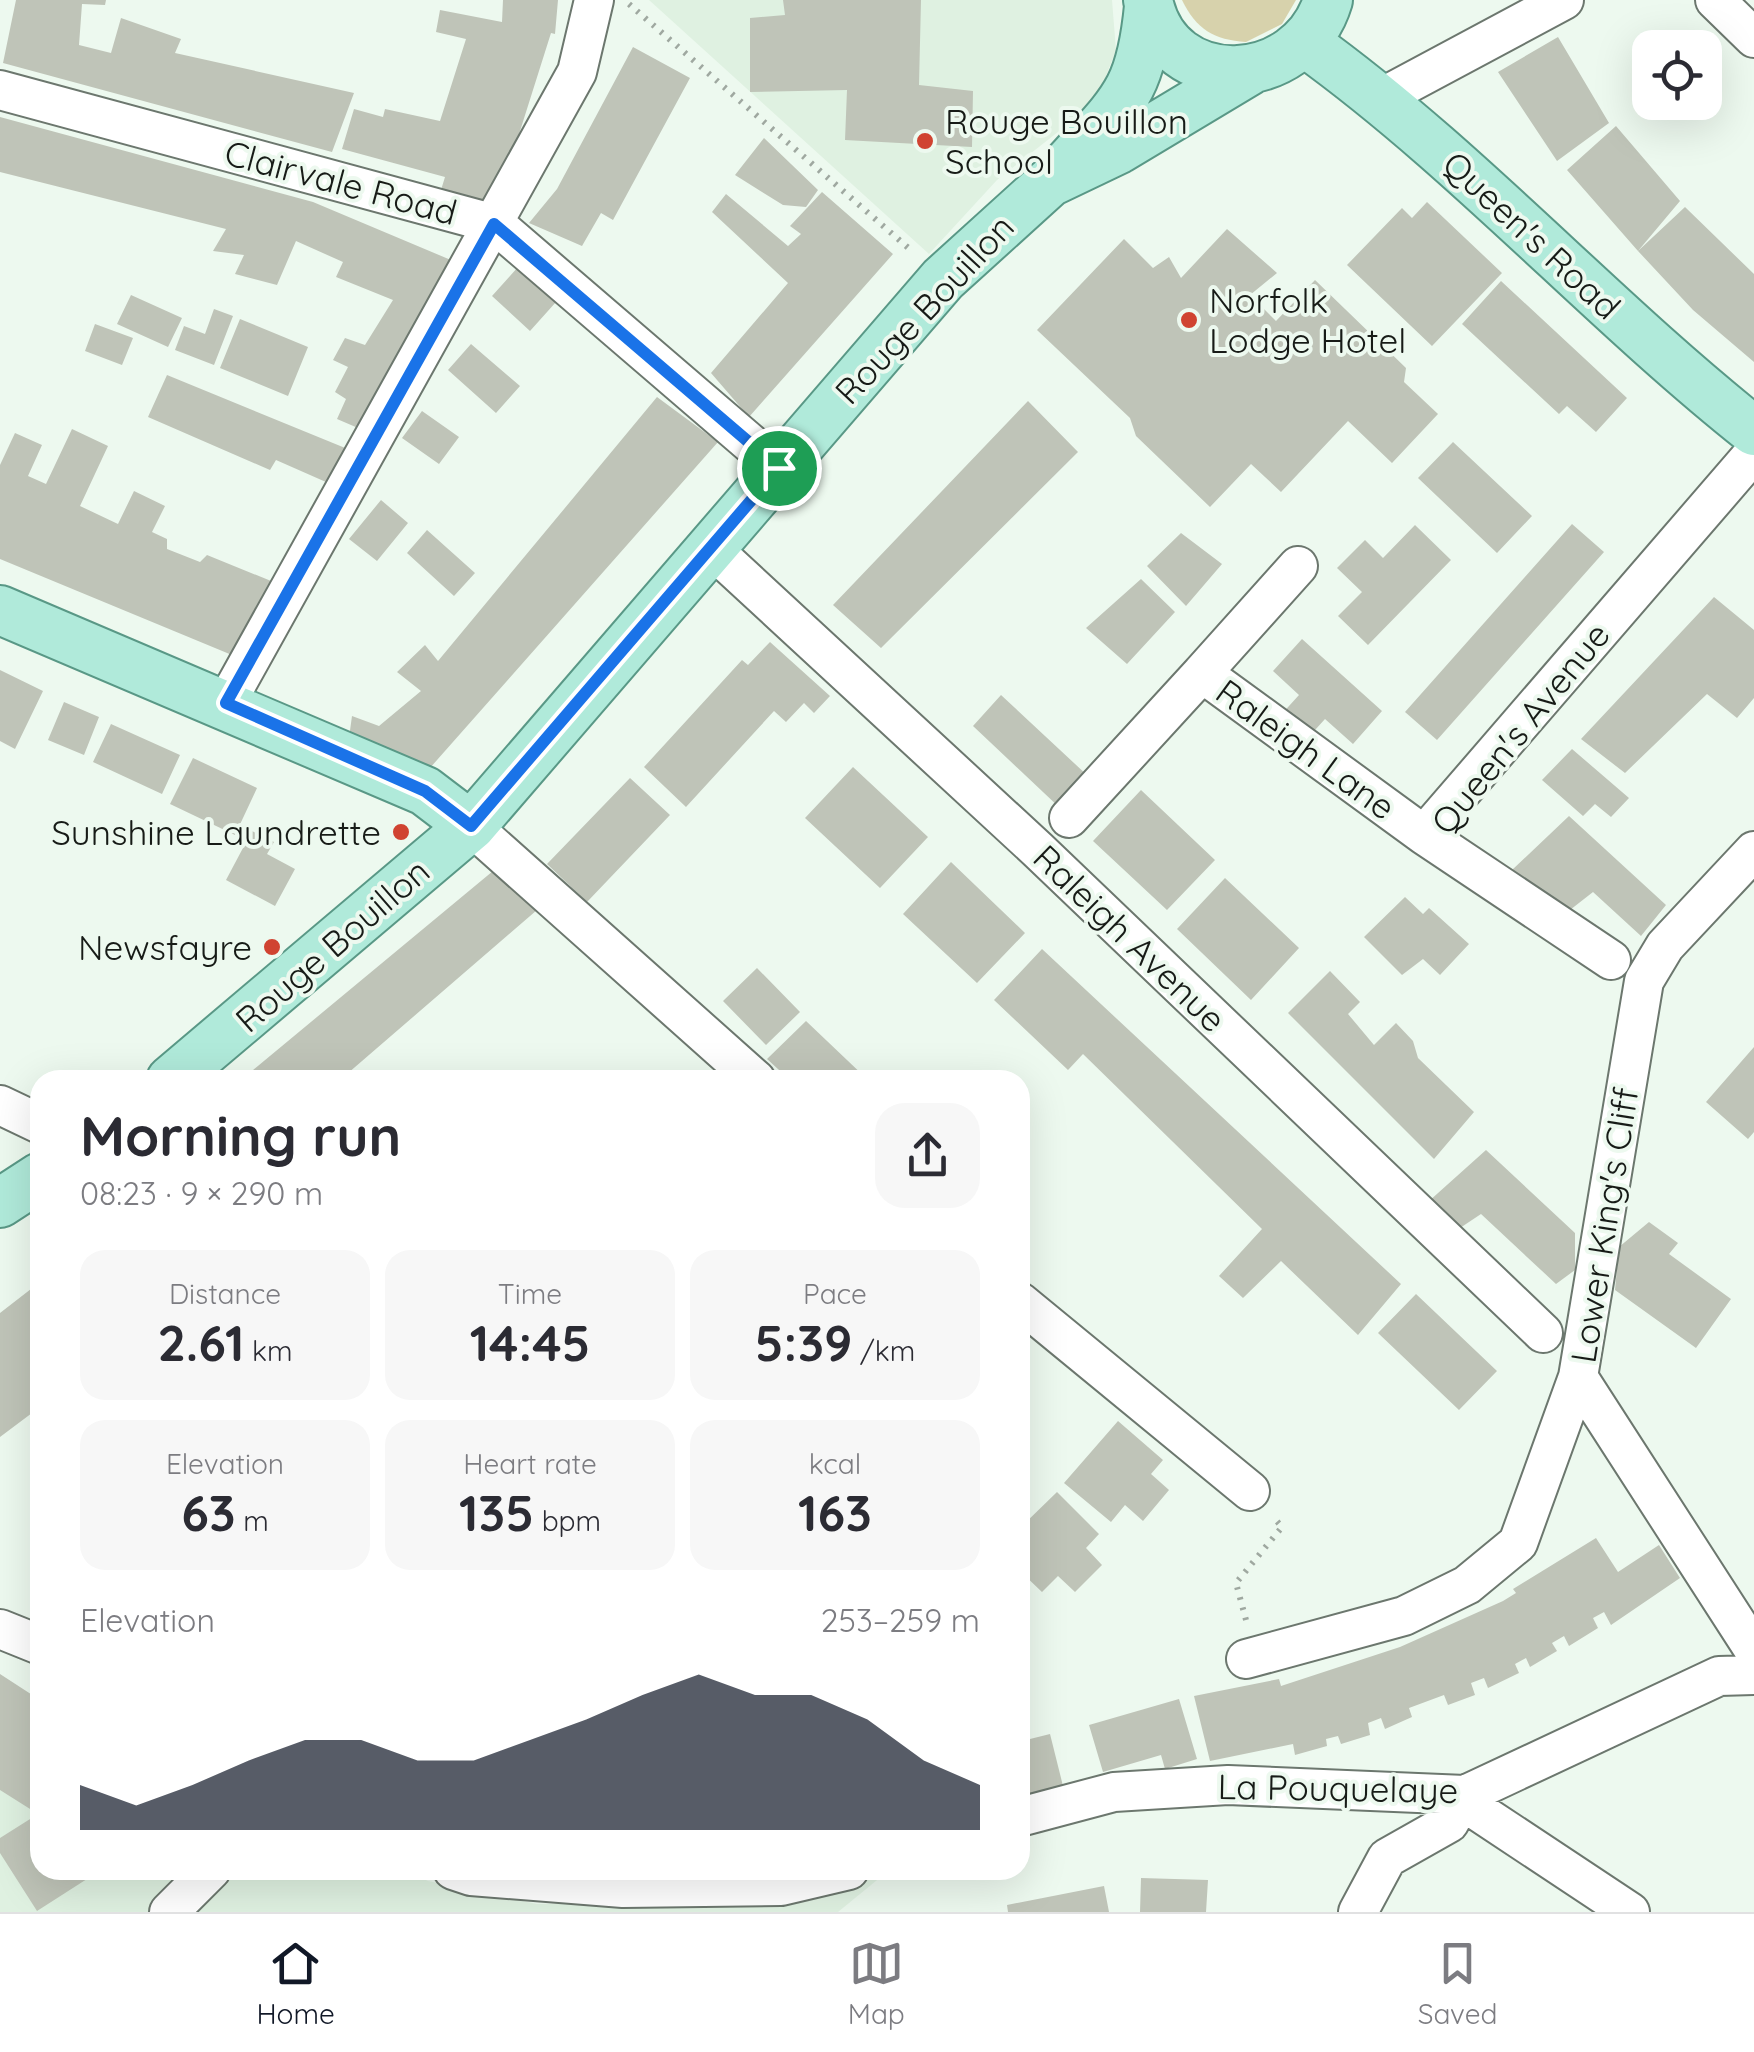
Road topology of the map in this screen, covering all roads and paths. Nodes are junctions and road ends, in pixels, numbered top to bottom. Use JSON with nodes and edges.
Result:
{"nodes":[{"id":1,"x":594,"y":0,"type":"edge"},
{"id":2,"x":624,"y":0,"type":"edge"},
{"id":3,"x":1328,"y":0,"type":"edge"},
{"id":4,"x":1564,"y":0,"type":"edge"},
{"id":5,"x":1715,"y":0,"type":"edge"},
{"id":6,"x":1148,"y":3,"type":"edge"},
{"id":7,"x":1754,"y":38,"type":"edge"},
{"id":8,"x":1306,"y":43,"type":"junction"},
{"id":9,"x":1249,"y":71,"type":"junction"},
{"id":10,"x":0,"y":90,"type":"edge"},
{"id":11,"x":1380,"y":98,"type":"junction"},
{"id":12,"x":1050,"y":182,"type":"junction"},
{"id":13,"x":494,"y":224,"type":"junction"},
{"id":14,"x":944,"y":280,"type":"junction"},
{"id":15,"x":1754,"y":432,"type":"edge"},
{"id":16,"x":1754,"y":453,"type":"edge"},
{"id":17,"x":779,"y":468,"type":"junction"},
{"id":18,"x":711,"y":548,"type":"junction"},
{"id":19,"x":1298,"y":566,"type":"dead end"},
{"id":20,"x":0,"y":610,"type":"edge"},
{"id":21,"x":1202,"y":673,"type":"junction"},
{"id":22,"x":226,"y":703,"type":"junction"},
{"id":23,"x":1069,"y":818,"type":"dead end"},
{"id":24,"x":471,"y":826,"type":"junction"},
{"id":25,"x":1424,"y":835,"type":"junction"},
{"id":26,"x":1754,"y":851,"type":"edge"},
{"id":27,"x":1611,"y":960,"type":"dead end"},
{"id":28,"x":183,"y":1070,"type":"edge"},
{"id":29,"x":745,"y":1070,"type":"edge"},
{"id":30,"x":0,"y":1105,"type":"edge"},
{"id":31,"x":30,"y":1119,"type":"edge"},
{"id":32,"x":30,"y":1184,"type":"edge"},
{"id":33,"x":0,"y":1203,"type":"edge"},
{"id":34,"x":1030,"y":1310,"type":"edge"},
{"id":35,"x":1544,"y":1332,"type":"dead end"},
{"id":36,"x":1578,"y":1377,"type":"junction"},
{"id":37,"x":1250,"y":1491,"type":"joint"},
{"id":38,"x":1561,"y":1522,"type":"dead end"},
{"id":39,"x":1518,"y":1543,"type":"junction"},
{"id":40,"x":0,"y":1629,"type":"edge"},
{"id":41,"x":30,"y":1641,"type":"edge"},
{"id":42,"x":1754,"y":1650,"type":"edge"},
{"id":43,"x":1251,"y":1657,"type":"joint"},
{"id":44,"x":1754,"y":1676,"type":"edge"},
{"id":45,"x":1465,"y":1795,"type":"junction"},
{"id":46,"x":1030,"y":1814,"type":"edge"},
{"id":47,"x":201,"y":1880,"type":"edge"},
{"id":48,"x":522,"y":1880,"type":"edge"},
{"id":49,"x":806,"y":1880,"type":"edge"},
{"id":50,"x":169,"y":1912,"type":"edge"},
{"id":51,"x":1358,"y":1912,"type":"edge"},
{"id":52,"x":1630,"y":1912,"type":"edge"}],
"edges":[{"from":1,"to":13,"type":"street"},
{"from":2,"to":14,"type":"path"},
{"from":3,"to":8,"type":"main road"},
{"from":4,"to":11,"type":"street"},
{"from":5,"to":7,"type":"street"},
{"from":6,"to":9,"type":"main road","name":"Rouge Bouillon"},
{"from":6,"to":12,"type":"main road","name":"Rouge Bouillon"},
{"from":8,"to":9,"type":"main road","name":"Rouge Bouillon"},
{"from":8,"to":11,"type":"main road","name":"Queen's Road"},
{"from":9,"to":12,"type":"main road","name":"Rouge Bouillon"},
{"from":10,"to":13,"type":"street","name":"Clairvale Road"},
{"from":11,"to":15,"type":"main road","name":"Queen's Road"},
{"from":12,"to":14,"type":"main road","name":"Rouge Bouillon"},
{"from":13,"to":17,"type":"street","name":"Clairvale Road"},
{"from":13,"to":22,"type":"street"},
{"from":14,"to":17,"type":"main road","name":"Rouge Bouillon"},
{"from":16,"to":25,"type":"street","name":"Queen's Avenue"},
{"from":17,"to":18,"type":"main road","name":"Rouge Bouillon"},
{"from":18,"to":24,"type":"main road","name":"Rouge Bouillon"},
{"from":18,"to":35,"type":"street","name":"Raleigh Avenue"},
{"from":19,"to":21,"type":"street"},
{"from":20,"to":22,"type":"main road"},
{"from":21,"to":23,"type":"street","name":"Raleigh Lane"},
{"from":21,"to":25,"type":"street","name":"Raleigh Lane"},
{"from":22,"to":24,"type":"main road"},
{"from":24,"to":28,"type":"main road","name":"Rouge Bouillon"},
{"from":24,"to":29,"type":"street"},
{"from":25,"to":27,"type":"street","name":"Queen's Avenue"},
{"from":26,"to":36,"type":"street","name":"Lower King's Cliff"},
{"from":30,"to":31,"type":"street"},
{"from":32,"to":33,"type":"main road"},
{"from":34,"to":37,"type":"street"},
{"from":36,"to":39,"type":"street"},
{"from":36,"to":42,"type":"street","name":"Lower King's Cliff"},
{"from":37,"to":43,"type":"path"},
{"from":38,"to":39,"type":"street"},
{"from":39,"to":43,"type":"street"},
{"from":40,"to":41,"type":"street"},
{"from":44,"to":45,"type":"street","name":"La Pouquelaye"},
{"from":45,"to":46,"type":"street","name":"La Pouquelaye"},
{"from":45,"to":51,"type":"street"},
{"from":45,"to":52,"type":"street"},
{"from":47,"to":50,"type":"street"},
{"from":48,"to":49,"type":"street"}]}
